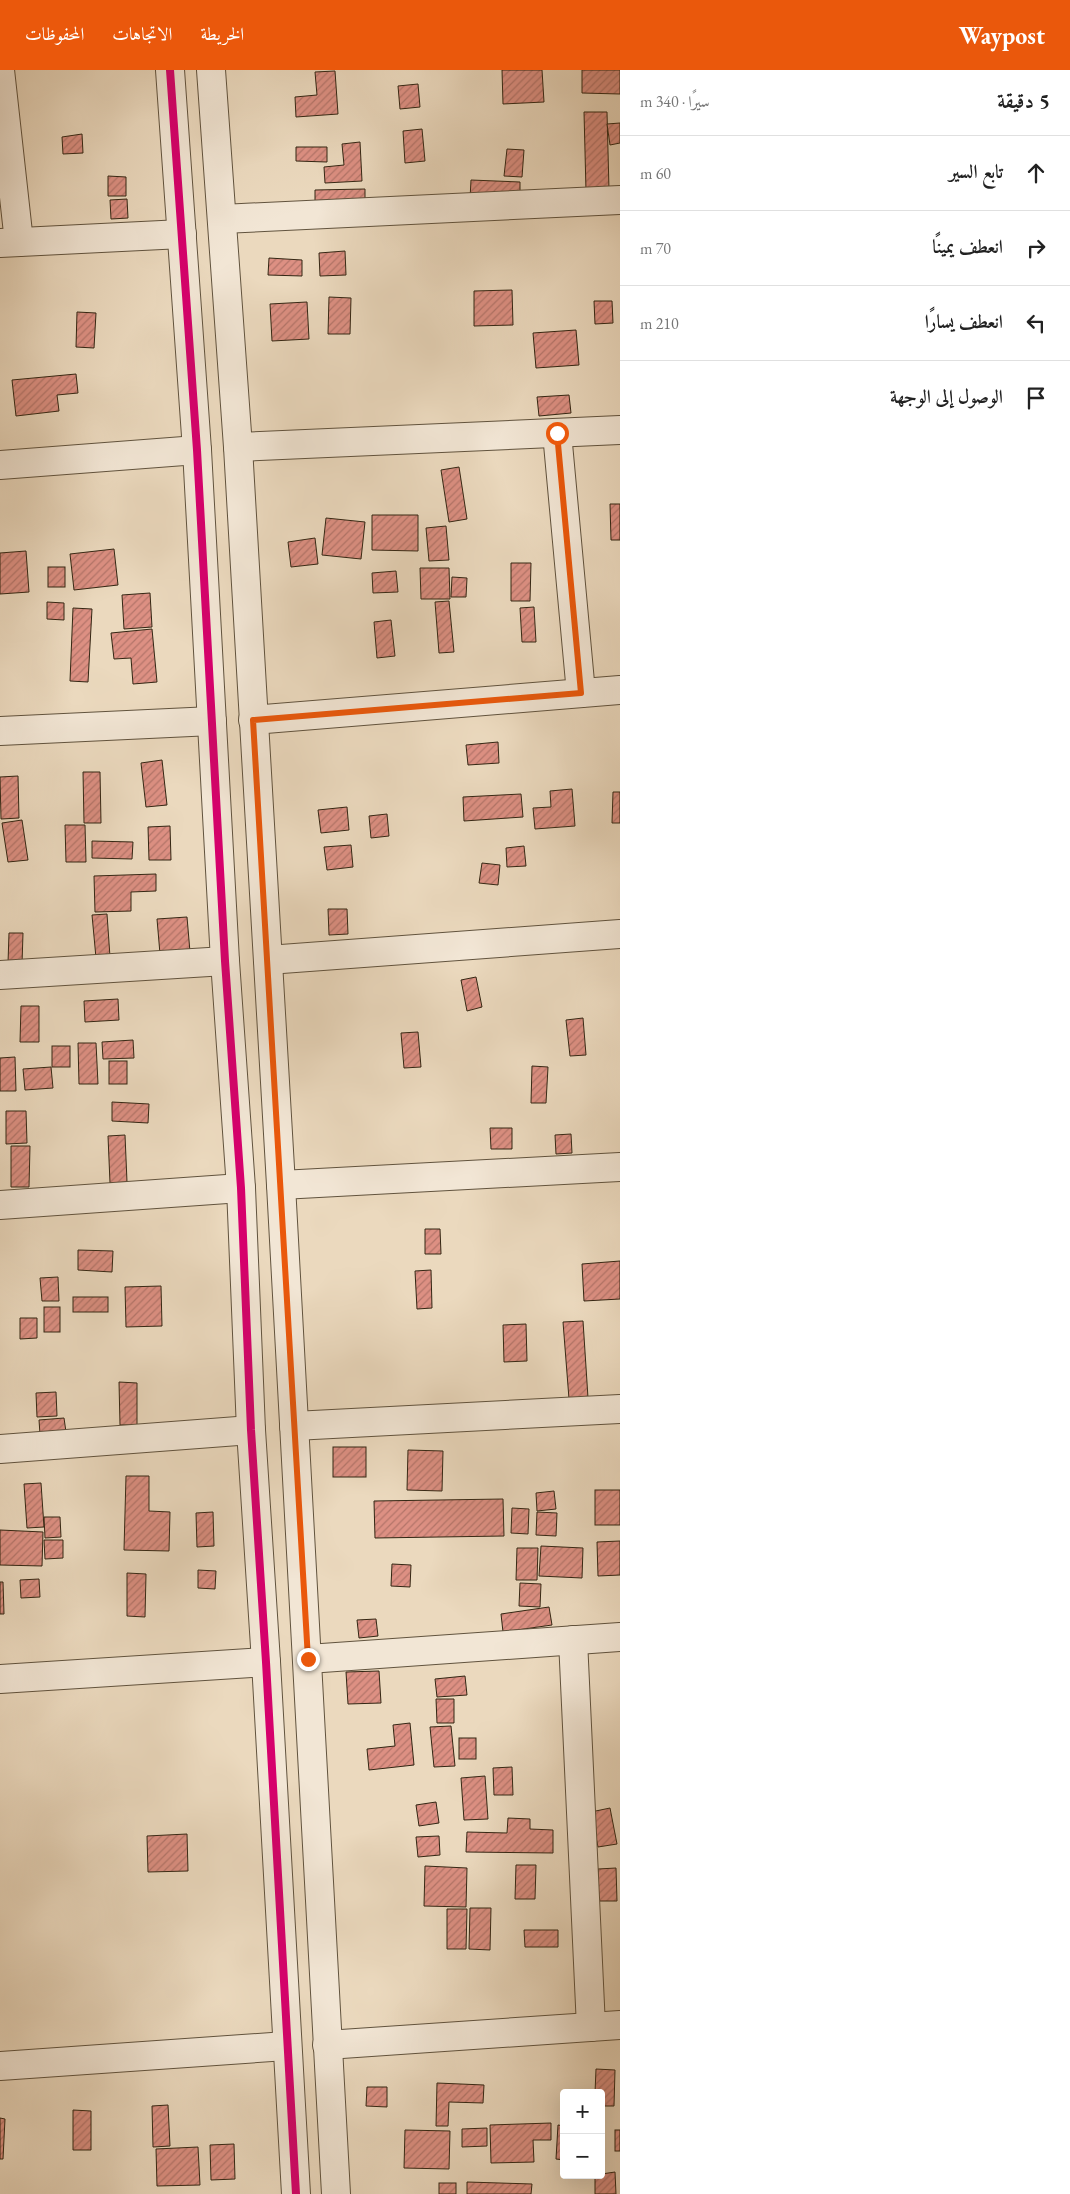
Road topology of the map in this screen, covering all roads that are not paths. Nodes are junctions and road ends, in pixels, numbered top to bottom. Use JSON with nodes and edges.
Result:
{"nodes":[{"id":1,"x":0,"y":70,"type":"edge"},
{"id":2,"x":170,"y":70,"type":"edge"},
{"id":3,"x":211,"y":70,"type":"edge"},
{"id":4,"x":620,"y":200,"type":"edge"},
{"id":5,"x":222,"y":219,"type":"junction"},
{"id":6,"x":182,"y":234,"type":"junction"},
{"id":7,"x":9,"y":243,"type":"edge"},
{"id":8,"x":620,"y":430,"type":"edge"},
{"id":9,"x":557,"y":433,"type":"junction"},
{"id":10,"x":238,"y":447,"type":"junction"},
{"id":11,"x":197,"y":450,"type":"junction"},
{"id":12,"x":0,"y":465,"type":"edge"},
{"id":13,"x":620,"y":690,"type":"edge"},
{"id":14,"x":581,"y":693,"type":"junction"},
{"id":15,"x":253,"y":720,"type":"junction"},
{"id":16,"x":212,"y":721,"type":"junction"},
{"id":17,"x":0,"y":731,"type":"edge"},
{"id":18,"x":620,"y":934,"type":"edge"},
{"id":19,"x":268,"y":960,"type":"junction"},
{"id":20,"x":225,"y":961,"type":"junction"},
{"id":21,"x":0,"y":975,"type":"edge"},
{"id":22,"x":620,"y":1167,"type":"edge"},
{"id":23,"x":281,"y":1186,"type":"junction"},
{"id":24,"x":241,"y":1188,"type":"junction"},
{"id":25,"x":0,"y":1205,"type":"edge"},
{"id":26,"x":620,"y":1409,"type":"edge"},
{"id":27,"x":294,"y":1426,"type":"junction"},
{"id":28,"x":251,"y":1430,"type":"junction"},
{"id":29,"x":0,"y":1449,"type":"edge"},
{"id":30,"x":620,"y":1637,"type":"edge"},
{"id":31,"x":574,"y":1640,"type":"junction"},
{"id":32,"x":308,"y":1659,"type":"junction"},
{"id":33,"x":266,"y":1662,"type":"junction"},
{"id":34,"x":0,"y":1679,"type":"edge"},
{"id":35,"x":620,"y":2025,"type":"edge"},
{"id":36,"x":591,"y":2027,"type":"junction"},
{"id":37,"x":327,"y":2044,"type":"junction"},
{"id":38,"x":286,"y":2046,"type":"junction"},
{"id":39,"x":0,"y":2066,"type":"edge"},
{"id":40,"x":296,"y":2194,"type":"edge"},
{"id":41,"x":336,"y":2194,"type":"edge"}],
"edges":[{"from":1,"to":7,"type":"street"},
{"from":2,"to":6,"type":"street"},
{"from":3,"to":5,"type":"street"},
{"from":4,"to":5,"type":"street"},
{"from":5,"to":10,"type":"street"},
{"from":6,"to":7,"type":"street"},
{"from":6,"to":11,"type":"street"},
{"from":8,"to":9,"type":"street"},
{"from":9,"to":10,"type":"street"},
{"from":9,"to":14,"type":"street"},
{"from":10,"to":15,"type":"street"},
{"from":11,"to":12,"type":"street"},
{"from":11,"to":16,"type":"street"},
{"from":13,"to":14,"type":"street"},
{"from":14,"to":15,"type":"street"},
{"from":15,"to":19,"type":"street"},
{"from":16,"to":17,"type":"street"},
{"from":16,"to":20,"type":"street"},
{"from":18,"to":19,"type":"street"},
{"from":19,"to":23,"type":"street"},
{"from":20,"to":21,"type":"street"},
{"from":20,"to":24,"type":"street"},
{"from":22,"to":23,"type":"street"},
{"from":23,"to":27,"type":"street"},
{"from":24,"to":25,"type":"street"},
{"from":24,"to":28,"type":"street"},
{"from":26,"to":27,"type":"street"},
{"from":27,"to":32,"type":"street"},
{"from":28,"to":29,"type":"street"},
{"from":28,"to":33,"type":"street"},
{"from":30,"to":31,"type":"street"},
{"from":31,"to":32,"type":"street"},
{"from":31,"to":36,"type":"street"},
{"from":32,"to":37,"type":"street"},
{"from":33,"to":34,"type":"street"},
{"from":33,"to":38,"type":"street"},
{"from":35,"to":36,"type":"street"},
{"from":36,"to":37,"type":"street"},
{"from":37,"to":41,"type":"street"},
{"from":38,"to":39,"type":"street"},
{"from":38,"to":40,"type":"street"}]}
